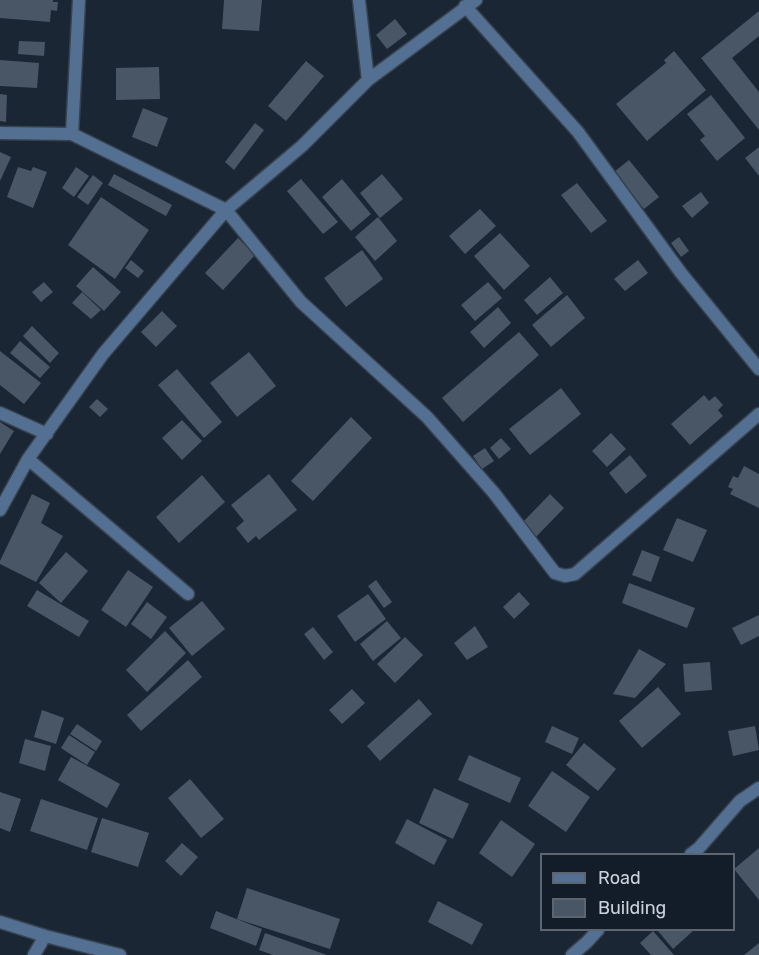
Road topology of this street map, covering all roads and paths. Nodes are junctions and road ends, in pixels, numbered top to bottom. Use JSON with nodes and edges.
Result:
{"nodes":[{"id":1,"x":79,"y":0,"type":"edge"},
{"id":2,"x":359,"y":0,"type":"edge"},
{"id":3,"x":470,"y":3,"type":"edge"},
{"id":4,"x":368,"y":80,"type":"junction"},
{"id":5,"x":0,"y":133,"type":"edge"},
{"id":6,"x":72,"y":134,"type":"junction"},
{"id":7,"x":226,"y":210,"type":"junction"},
{"id":8,"x":759,"y":369,"type":"edge"},
{"id":9,"x":0,"y":413,"type":"edge"},
{"id":10,"x":759,"y":414,"type":"edge"},
{"id":11,"x":47,"y":434,"type":"junction"},
{"id":12,"x":28,"y":459,"type":"junction"},
{"id":13,"x":0,"y":510,"type":"edge"},
{"id":14,"x":188,"y":594,"type":"dead end"},
{"id":15,"x":759,"y":788,"type":"edge"},
{"id":16,"x":693,"y":853,"type":"edge"},
{"id":17,"x":0,"y":922,"type":"edge"},
{"id":18,"x":597,"y":931,"type":"edge"},
{"id":19,"x":45,"y":936,"type":"junction"},
{"id":20,"x":34,"y":955,"type":"edge"},
{"id":21,"x":120,"y":955,"type":"edge"},
{"id":22,"x":572,"y":955,"type":"edge"}],
"edges":[{"from":1,"to":6,"type":"street"},
{"from":2,"to":4,"type":"street"},
{"from":3,"to":4,"type":"street"},
{"from":3,"to":8,"type":"street"},
{"from":4,"to":7,"type":"street"},
{"from":5,"to":6,"type":"street"},
{"from":6,"to":7,"type":"street"},
{"from":7,"to":10,"type":"street"},
{"from":7,"to":11,"type":"street"},
{"from":9,"to":11,"type":"street"},
{"from":11,"to":12,"type":"street"},
{"from":12,"to":13,"type":"street"},
{"from":12,"to":14,"type":"street"},
{"from":15,"to":16,"type":"street"},
{"from":17,"to":19,"type":"street"},
{"from":18,"to":22,"type":"street"},
{"from":19,"to":20,"type":"street"},
{"from":19,"to":21,"type":"street"}]}
